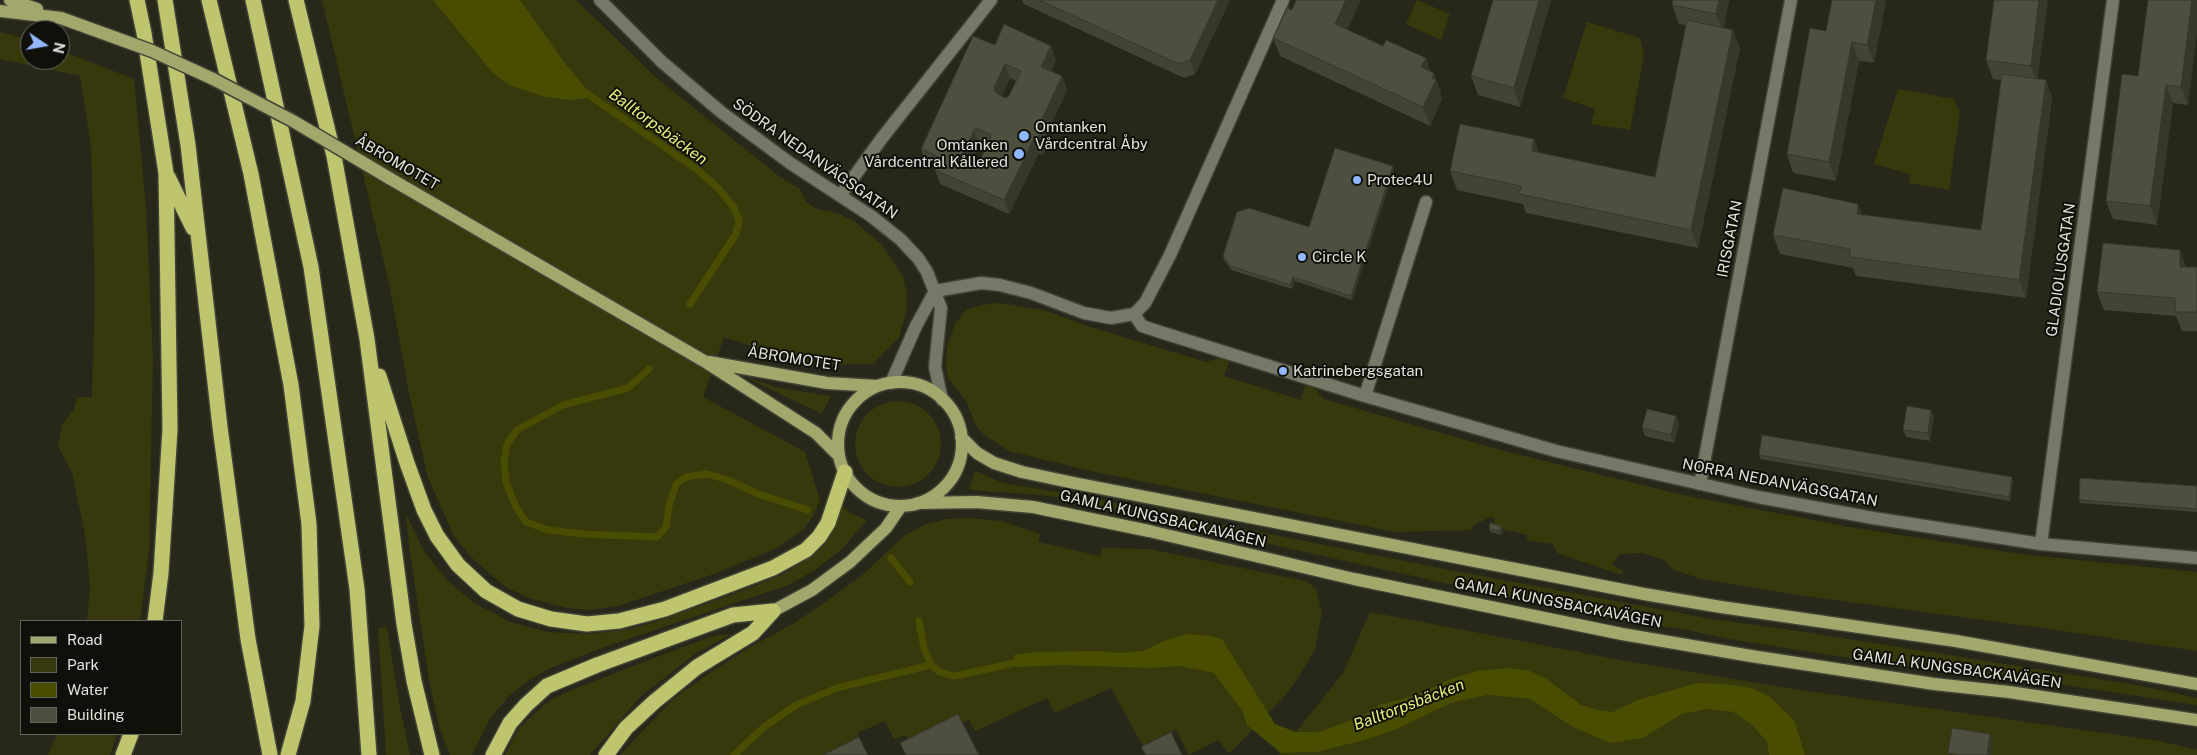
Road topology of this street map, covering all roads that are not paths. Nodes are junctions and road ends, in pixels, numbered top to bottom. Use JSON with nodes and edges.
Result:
{"nodes":[{"id":1,"x":10,"y":0,"type":"edge"},
{"id":2,"x":137,"y":0,"type":"edge"},
{"id":3,"x":165,"y":0,"type":"edge"},
{"id":4,"x":210,"y":0,"type":"edge"},
{"id":5,"x":253,"y":0,"type":"edge"},
{"id":6,"x":296,"y":0,"type":"edge"},
{"id":7,"x":600,"y":0,"type":"edge"},
{"id":8,"x":991,"y":0,"type":"edge"},
{"id":9,"x":1283,"y":0,"type":"edge"},
{"id":10,"x":1791,"y":0,"type":"edge"},
{"id":11,"x":2113,"y":0,"type":"edge"},
{"id":12,"x":0,"y":11,"type":"edge"},
{"id":13,"x":61,"y":18,"type":"junction"},
{"id":14,"x":166,"y":173,"type":"junction"},
{"id":15,"x":840,"y":196,"type":"junction"},
{"id":16,"x":1426,"y":202,"type":"dead end"},
{"id":17,"x":198,"y":237,"type":"junction"},
{"id":18,"x":935,"y":291,"type":"junction"},
{"id":19,"x":1134,"y":314,"type":"junction"},
{"id":20,"x":367,"y":339,"type":"junction"},
{"id":21,"x":704,"y":361,"type":"junction"},
{"id":22,"x":891,"y":383,"type":"junction"},
{"id":23,"x":878,"y":386,"type":"junction"},
{"id":24,"x":1365,"y":396,"type":"junction"},
{"id":25,"x":942,"y":400,"type":"junction"},
{"id":26,"x":961,"y":436,"type":"junction"},
{"id":27,"x":839,"y":456,"type":"junction"},
{"id":28,"x":845,"y":472,"type":"junction"},
{"id":29,"x":1700,"y":484,"type":"junction"},
{"id":30,"x":918,"y":503,"type":"junction"},
{"id":31,"x":901,"y":506,"type":"junction"},
{"id":32,"x":2041,"y":544,"type":"junction"},
{"id":33,"x":2197,"y":558,"type":"edge"},
{"id":34,"x":772,"y":611,"type":"junction"},
{"id":35,"x":155,"y":620,"type":"edge"},
{"id":36,"x":2197,"y":684,"type":"edge"},
{"id":37,"x":2197,"y":720,"type":"edge"},
{"id":38,"x":131,"y":735,"type":"edge"},
{"id":39,"x":124,"y":755,"type":"edge"},
{"id":40,"x":270,"y":755,"type":"edge"},
{"id":41,"x":288,"y":755,"type":"edge"},
{"id":42,"x":369,"y":755,"type":"edge"},
{"id":43,"x":432,"y":755,"type":"edge"},
{"id":44,"x":493,"y":755,"type":"edge"},
{"id":45,"x":606,"y":755,"type":"edge"}],
"edges":[{"from":1,"to":13,"type":"main road","name":"ÅBROMOTET"},
{"from":2,"to":14,"type":"highway"},
{"from":3,"to":17,"type":"highway"},
{"from":4,"to":41,"type":"highway"},
{"from":5,"to":42,"type":"highway"},
{"from":6,"to":20,"type":"highway"},
{"from":7,"to":15,"type":"street","name":"SÖDRA NEDANVÄGSGATAN"},
{"from":8,"to":15,"type":"street"},
{"from":9,"to":19,"type":"street"},
{"from":10,"to":29,"type":"street","name":"IRISGATAN"},
{"from":11,"to":32,"type":"street","name":"GLADIOLUSGATAN"},
{"from":12,"to":13,"type":"main road","name":"ÅBROMOTET"},
{"from":13,"to":21,"type":"main road","name":"ÅBROMOTET","bridge":true},
{"from":14,"to":17,"type":"highway"},
{"from":14,"to":35,"type":"highway"},
{"from":15,"to":18,"type":"street","name":"SÖDRA NEDANVÄGSGATAN"},
{"from":16,"to":24,"type":"street"},
{"from":17,"to":40,"type":"highway"},
{"from":18,"to":19,"type":"street"},
{"from":18,"to":22,"type":"street"},
{"from":18,"to":25,"type":"street","name":"SÖDRA NEDANVÄGSGATAN"},
{"from":19,"to":24,"type":"street","name":"NORRA NEDANVÄGSGATAN"},
{"from":20,"to":28,"type":"highway"},
{"from":20,"to":43,"type":"highway"},
{"from":21,"to":23,"type":"main road","name":"ÅBROMOTET"},
{"from":21,"to":27,"type":"main road","name":"ÅBROMOTET"},
{"from":22,"to":23,"type":"main road","name":"ÅBROMOTET"},
{"from":22,"to":25,"type":"main road","name":"ÅBROMOTET"},
{"from":23,"to":27,"type":"main road","name":"ÅBROMOTET"},
{"from":24,"to":29,"type":"street","name":"NORRA NEDANVÄGSGATAN"},
{"from":25,"to":26,"type":"main road","name":"ÅBROMOTET"},
{"from":26,"to":30,"type":"main road","name":"ÅBROMOTET"},
{"from":26,"to":36,"type":"main road","name":"GAMLA KUNGSBACKAVÄGEN"},
{"from":27,"to":28,"type":"main road","name":"ÅBROMOTET"},
{"from":28,"to":31,"type":"main road","name":"ÅBROMOTET"},
{"from":29,"to":32,"type":"street","name":"NORRA NEDANVÄGSGATAN"},
{"from":30,"to":31,"type":"main road","name":"ÅBROMOTET"},
{"from":30,"to":37,"type":"main road","name":"GAMLA KUNGSBACKAVÄGEN"},
{"from":31,"to":34,"type":"main road"},
{"from":32,"to":33,"type":"street","name":"NORRA NEDANVÄGSGATAN"},
{"from":34,"to":44,"type":"highway"},
{"from":34,"to":45,"type":"highway"},
{"from":38,"to":39,"type":"highway"}]}
